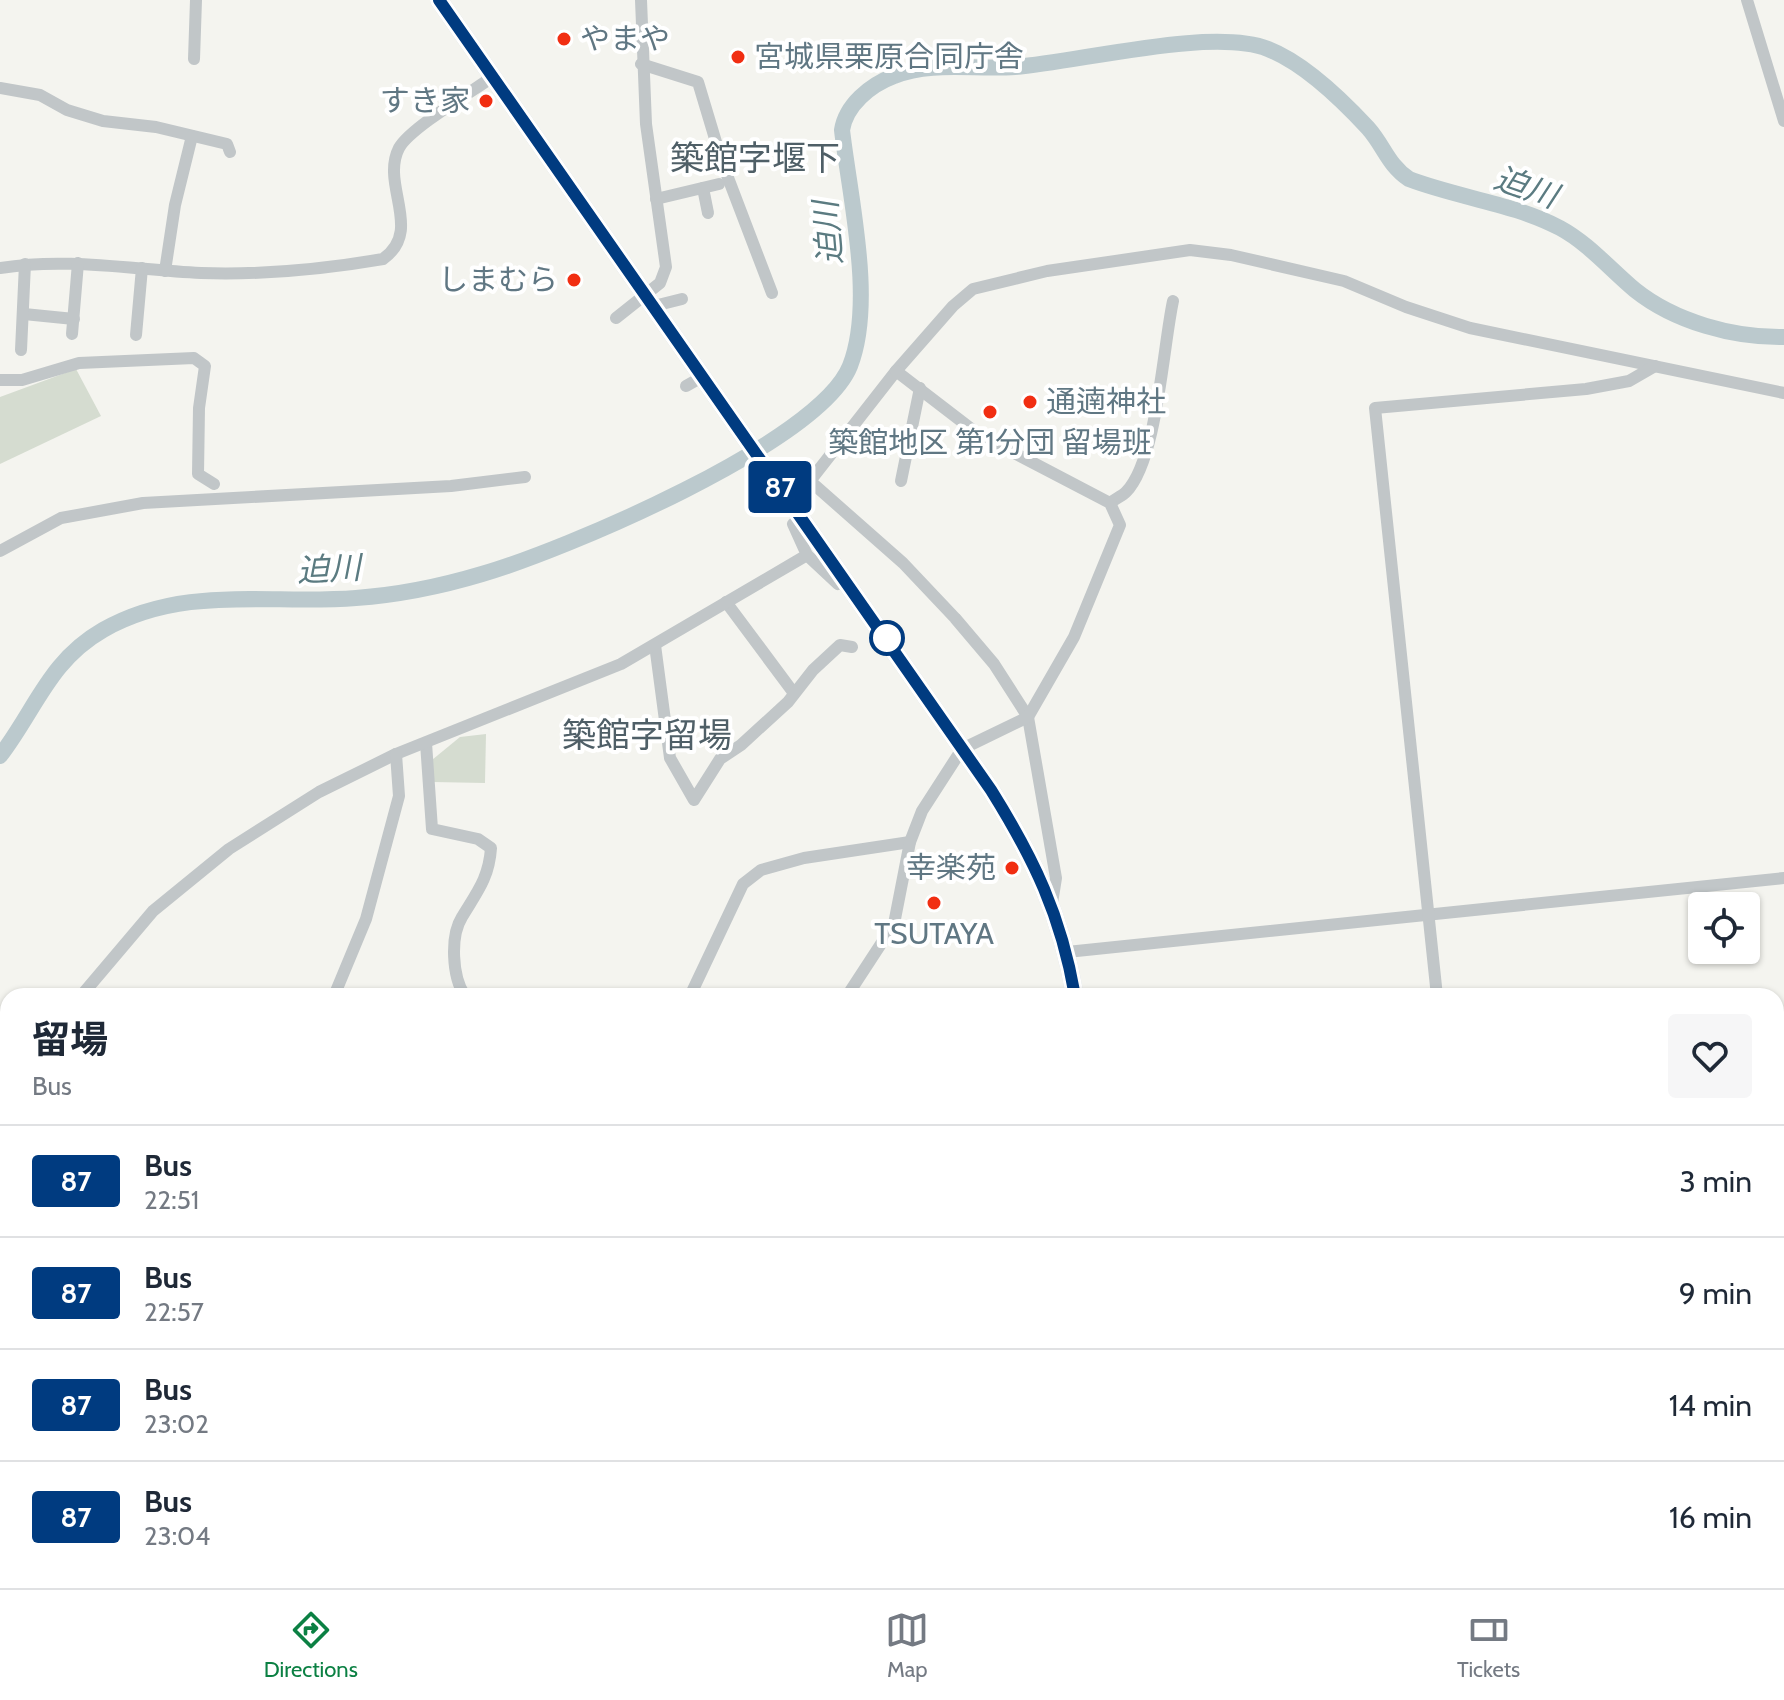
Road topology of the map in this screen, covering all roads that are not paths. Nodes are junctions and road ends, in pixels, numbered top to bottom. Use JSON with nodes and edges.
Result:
{"nodes":[{"id":1,"x":196,"y":0,"type":"edge"},
{"id":2,"x":439,"y":0,"type":"edge"},
{"id":3,"x":641,"y":0,"type":"edge"},
{"id":4,"x":1747,"y":0,"type":"edge"},
{"id":5,"x":194,"y":59,"type":"dead end"},
{"id":6,"x":641,"y":64,"type":"junction"},
{"id":7,"x":494,"y":76,"type":"junction"},
{"id":8,"x":0,"y":88,"type":"edge"},
{"id":9,"x":1784,"y":121,"type":"edge"},
{"id":10,"x":192,"y":136,"type":"junction"},
{"id":11,"x":230,"y":152,"type":"dead end"},
{"id":12,"x":719,"y":184,"type":"dead end"},
{"id":13,"x":703,"y":188,"type":"junction"},
{"id":14,"x":656,"y":199,"type":"junction"},
{"id":15,"x":708,"y":213,"type":"dead end"},
{"id":16,"x":78,"y":263,"type":"junction"},
{"id":17,"x":25,"y":264,"type":"junction"},
{"id":18,"x":0,"y":268,"type":"edge"},
{"id":19,"x":142,"y":268,"type":"junction"},
{"id":20,"x":165,"y":271,"type":"junction"},
{"id":21,"x":772,"y":293,"type":"dead end"},
{"id":22,"x":682,"y":299,"type":"dead end"},
{"id":23,"x":650,"y":301,"type":"junction"},
{"id":24,"x":1173,"y":301,"type":"dead end"},
{"id":25,"x":24,"y":314,"type":"junction"},
{"id":26,"x":616,"y":318,"type":"dead end"},
{"id":27,"x":74,"y":319,"type":"junction"},
{"id":28,"x":72,"y":334,"type":"dead end"},
{"id":29,"x":136,"y":335,"type":"dead end"},
{"id":30,"x":21,"y":350,"type":"dead end"},
{"id":31,"x":1655,"y":366,"type":"junction"},
{"id":32,"x":896,"y":371,"type":"junction"},
{"id":33,"x":0,"y":380,"type":"edge"},
{"id":34,"x":920,"y":388,"type":"junction"},
{"id":35,"x":1784,"y":393,"type":"edge"},
{"id":36,"x":525,"y":477,"type":"dead end"},
{"id":37,"x":810,"y":481,"type":"junction"},
{"id":38,"x":901,"y":481,"type":"dead end"},
{"id":39,"x":214,"y":484,"type":"dead end"},
{"id":40,"x":784,"y":493,"type":"junction"},
{"id":41,"x":1110,"y":503,"type":"junction"},
{"id":42,"x":801,"y":516,"type":"junction"},
{"id":43,"x":0,"y":551,"type":"edge"},
{"id":44,"x":807,"y":555,"type":"junction"},
{"id":45,"x":846,"y":579,"type":"junction"},
{"id":46,"x":726,"y":602,"type":"junction"},
{"id":47,"x":655,"y":645,"type":"junction"},
{"id":48,"x":852,"y":647,"type":"dead end"},
{"id":49,"x":793,"y":692,"type":"junction"},
{"id":50,"x":1028,"y":717,"type":"junction"},
{"id":51,"x":426,"y":743,"type":"junction"},
{"id":52,"x":962,"y":749,"type":"junction"},
{"id":53,"x":396,"y":754,"type":"junction"},
{"id":54,"x":910,"y":842,"type":"junction"},
{"id":55,"x":1784,"y":878,"type":"edge"},
{"id":56,"x":1052,"y":903,"type":"junction"},
{"id":57,"x":1427,"y":914,"type":"junction"},
{"id":58,"x":1067,"y":952,"type":"junction"},
{"id":59,"x":88,"y":988,"type":"edge"},
{"id":60,"x":337,"y":988,"type":"edge"},
{"id":61,"x":463,"y":988,"type":"edge"},
{"id":62,"x":694,"y":988,"type":"edge"},
{"id":63,"x":852,"y":988,"type":"edge"},
{"id":64,"x":1074,"y":988,"type":"edge"},
{"id":65,"x":1436,"y":988,"type":"edge"}],
"edges":[{"from":1,"to":5,"type":"street"},
{"from":2,"to":7,"type":"highway"},
{"from":3,"to":6,"type":"street"},
{"from":4,"to":9,"type":"street"},
{"from":6,"to":14,"type":"street"},
{"from":6,"to":21,"type":"street"},
{"from":7,"to":20,"type":"street"},
{"from":7,"to":23,"type":"highway"},
{"from":8,"to":10,"type":"street"},
{"from":10,"to":11,"type":"street"},
{"from":10,"to":20,"type":"street"},
{"from":12,"to":13,"type":"street"},
{"from":13,"to":14,"type":"street"},
{"from":13,"to":15,"type":"street"},
{"from":14,"to":23,"type":"street"},
{"from":16,"to":17,"type":"street"},
{"from":16,"to":19,"type":"street"},
{"from":16,"to":27,"type":"street"},
{"from":17,"to":18,"type":"street"},
{"from":17,"to":25,"type":"street"},
{"from":19,"to":20,"type":"street"},
{"from":19,"to":29,"type":"street"},
{"from":22,"to":23,"type":"street"},
{"from":23,"to":26,"type":"street"},
{"from":23,"to":40,"type":"highway"},
{"from":24,"to":41,"type":"street"},
{"from":25,"to":27,"type":"street"},
{"from":25,"to":30,"type":"street"},
{"from":27,"to":28,"type":"street"},
{"from":31,"to":32,"type":"street"},
{"from":31,"to":35,"type":"street"},
{"from":31,"to":57,"type":"street"},
{"from":32,"to":34,"type":"street"},
{"from":32,"to":37,"type":"street"},
{"from":33,"to":39,"type":"street"},
{"from":34,"to":38,"type":"street"},
{"from":34,"to":41,"type":"street"},
{"from":36,"to":43,"type":"street"},
{"from":37,"to":40,"type":"street"},
{"from":37,"to":50,"type":"street"},
{"from":40,"to":42,"type":"highway"},
{"from":41,"to":50,"type":"street"},
{"from":42,"to":44,"type":"street"},
{"from":42,"to":45,"type":"highway"},
{"from":44,"to":45,"type":"street"},
{"from":44,"to":46,"type":"street"},
{"from":45,"to":52,"type":"highway"},
{"from":46,"to":47,"type":"street"},
{"from":46,"to":49,"type":"street"},
{"from":47,"to":49,"type":"street"},
{"from":47,"to":51,"type":"street"},
{"from":48,"to":49,"type":"street"},
{"from":50,"to":52,"type":"street"},
{"from":50,"to":56,"type":"street"},
{"from":51,"to":53,"type":"street"},
{"from":51,"to":61,"type":"street"},
{"from":52,"to":54,"type":"street"},
{"from":52,"to":56,"type":"highway"},
{"from":53,"to":59,"type":"street"},
{"from":53,"to":60,"type":"street"},
{"from":54,"to":62,"type":"street"},
{"from":54,"to":63,"type":"street"},
{"from":55,"to":57,"type":"street"},
{"from":56,"to":58,"type":"highway"},
{"from":57,"to":58,"type":"street"},
{"from":57,"to":65,"type":"street"},
{"from":58,"to":64,"type":"highway"}]}
